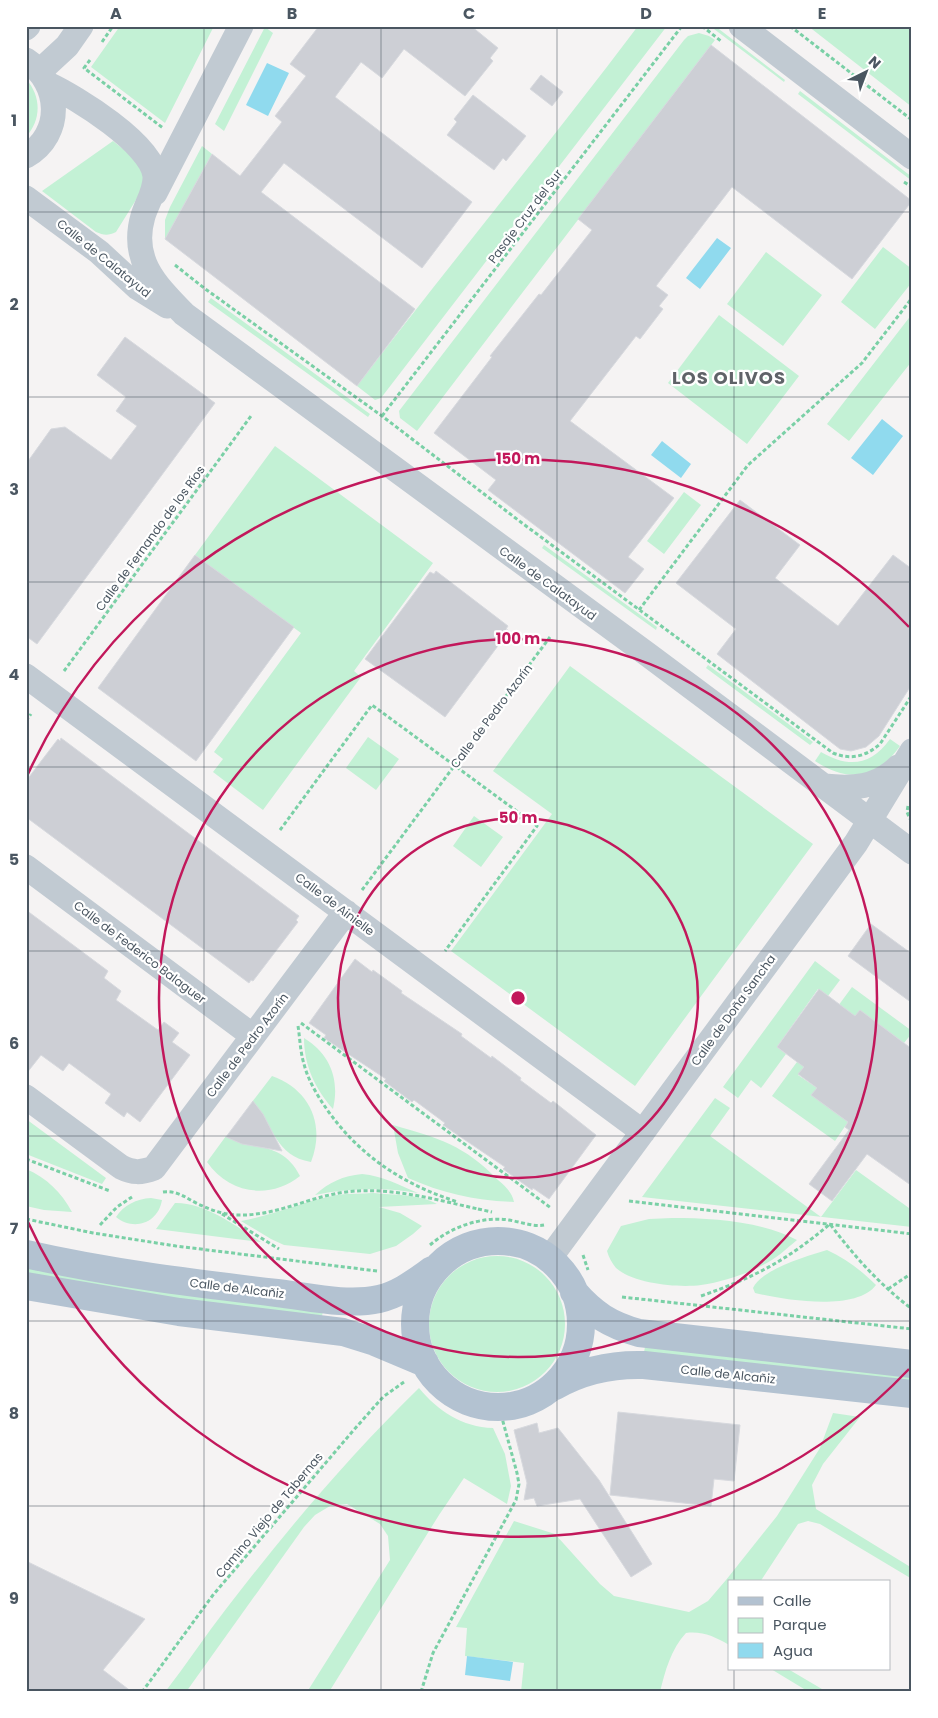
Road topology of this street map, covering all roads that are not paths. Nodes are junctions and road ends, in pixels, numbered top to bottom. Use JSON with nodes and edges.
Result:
{"nodes":[{"id":1,"x":82,"y":26,"type":"edge"},
{"id":2,"x":241,"y":26,"type":"edge"},
{"id":3,"x":741,"y":26,"type":"edge"},
{"id":4,"x":38,"y":72,"type":"edge"},
{"id":5,"x":176,"y":132,"type":"junction"},
{"id":6,"x":138,"y":144,"type":"junction"},
{"id":7,"x":26,"y":156,"type":"edge"},
{"id":8,"x":912,"y":157,"type":"edge"},
{"id":9,"x":26,"y":198,"type":"edge"},
{"id":10,"x":143,"y":214,"type":"junction"},
{"id":11,"x":184,"y":314,"type":"junction"},
{"id":12,"x":26,"y":676,"type":"edge"},
{"id":13,"x":910,"y":754,"type":"edge"},
{"id":14,"x":824,"y":786,"type":"junction"},
{"id":15,"x":869,"y":820,"type":"junction"},
{"id":16,"x":912,"y":852,"type":"edge"},
{"id":17,"x":26,"y":867,"type":"edge"},
{"id":18,"x":346,"y":912,"type":"junction"},
{"id":19,"x":253,"y":1036,"type":"junction"},
{"id":20,"x":26,"y":1097,"type":"edge"},
{"id":21,"x":643,"y":1132,"type":"junction"},
{"id":22,"x":26,"y":1254,"type":"edge"},
{"id":23,"x":434,"y":1255,"type":"junction"},
{"id":24,"x":549,"y":1259,"type":"junction"},
{"id":25,"x":583,"y":1285,"type":"junction"},
{"id":26,"x":26,"y":1286,"type":"edge"},
{"id":27,"x":912,"y":1364,"type":"edge"},
{"id":28,"x":426,"y":1366,"type":"junction"},
{"id":29,"x":549,"y":1389,"type":"junction"},
{"id":30,"x":912,"y":1394,"type":"edge"}],
"edges":[{"from":1,"to":4,"type":"street"},
{"from":2,"to":5,"type":"street"},
{"from":3,"to":8,"type":"street"},
{"from":4,"to":6,"type":"street","name":"Calle de Calatayud"},
{"from":4,"to":7,"type":"street"},
{"from":5,"to":6,"type":"street"},
{"from":5,"to":10,"type":"street"},
{"from":6,"to":10,"type":"street","name":"Calle de Calatayud"},
{"from":9,"to":11,"type":"street","name":"Calle de Calatayud"},
{"from":10,"to":11,"type":"street","name":"Calle de Calatayud"},
{"from":11,"to":14,"type":"street","name":"Calle de Calatayud"},
{"from":12,"to":18,"type":"street","name":"Calle de Ainielle"},
{"from":13,"to":14,"type":"street","name":"Calle de Doña Sancha"},
{"from":13,"to":15,"type":"street","name":"Calle de Doña Sancha"},
{"from":14,"to":15,"type":"street","name":"Calle de Calatayud"},
{"from":15,"to":16,"type":"street","name":"Calle de Calatayud"},
{"from":15,"to":21,"type":"street","name":"Calle de Doña Sancha"},
{"from":17,"to":19,"type":"street","name":"Calle de Federico Balaguer"},
{"from":18,"to":19,"type":"street","name":"Calle de Pedro Azorín"},
{"from":18,"to":21,"type":"street","name":"Calle de Ainielle"},
{"from":19,"to":20,"type":"street","name":"Calle de Pedro Azorín"},
{"from":21,"to":24,"type":"street","name":"Calle de Doña Sancha"},
{"from":22,"to":23,"type":"main road","name":"Calle de Alcañiz"},
{"from":23,"to":24,"type":"main road"},
{"from":23,"to":28,"type":"main road"},
{"from":24,"to":25,"type":"main road"},
{"from":25,"to":27,"type":"main road"},
{"from":25,"to":29,"type":"main road"},
{"from":26,"to":28,"type":"main road"},
{"from":28,"to":29,"type":"main road"},
{"from":29,"to":30,"type":"main road","name":"Calle de Alcañiz"}]}
